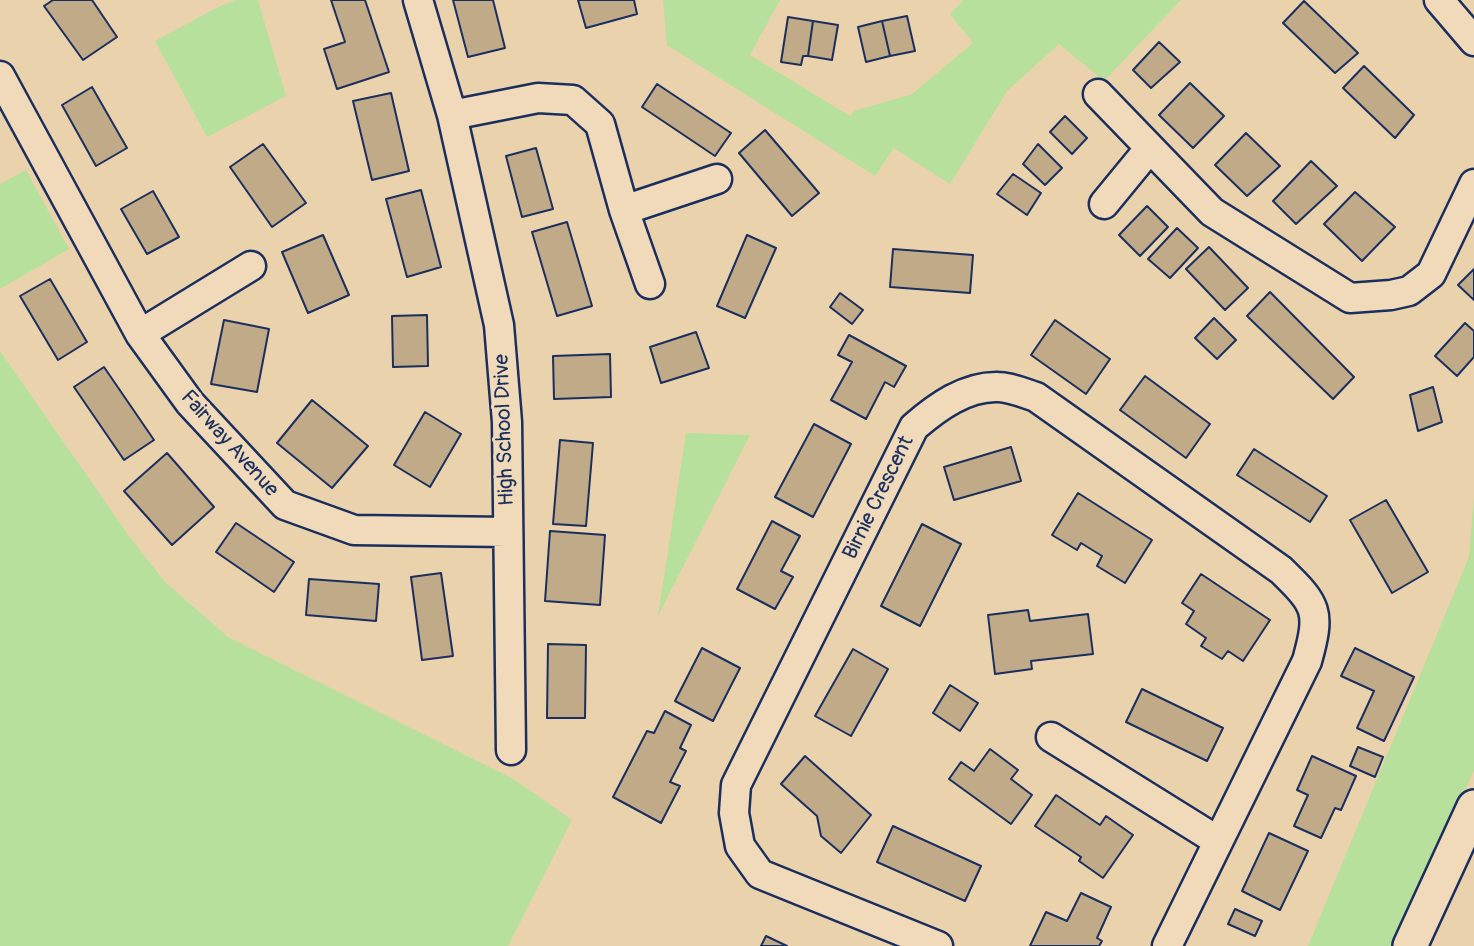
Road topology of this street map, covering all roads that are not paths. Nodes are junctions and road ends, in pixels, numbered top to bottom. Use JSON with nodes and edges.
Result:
{"nodes":[{"id":1,"x":418,"y":0,"type":"edge"},
{"id":2,"x":1440,"y":0,"type":"edge"},
{"id":3,"x":1474,"y":41,"type":"edge"},
{"id":4,"x":0,"y":76,"type":"edge"},
{"id":5,"x":1098,"y":94,"type":"dead end"},
{"id":6,"x":452,"y":115,"type":"junction"},
{"id":7,"x":1150,"y":148,"type":"junction"},
{"id":8,"x":717,"y":179,"type":"dead end"},
{"id":9,"x":1474,"y":184,"type":"edge"},
{"id":10,"x":1104,"y":204,"type":"dead end"},
{"id":11,"x":624,"y":210,"type":"junction"},
{"id":12,"x":251,"y":266,"type":"dead end"},
{"id":13,"x":650,"y":284,"type":"dead end"},
{"id":14,"x":140,"y":334,"type":"junction"},
{"id":15,"x":508,"y":532,"type":"junction"},
{"id":16,"x":1051,"y":737,"type":"dead end"},
{"id":17,"x":511,"y":750,"type":"dead end"},
{"id":18,"x":1474,"y":807,"type":"edge"},
{"id":19,"x":1218,"y":841,"type":"junction"},
{"id":20,"x":938,"y":946,"type":"edge"},
{"id":21,"x":1167,"y":946,"type":"edge"},
{"id":22,"x":1410,"y":946,"type":"edge"}],
"edges":[{"from":1,"to":6,"type":"street","name":"High School Drive"},
{"from":2,"to":3,"type":"street"},
{"from":4,"to":14,"type":"street","name":"Fairway Avenue"},
{"from":5,"to":7,"type":"street"},
{"from":6,"to":11,"type":"street"},
{"from":6,"to":15,"type":"street","name":"High School Drive"},
{"from":7,"to":9,"type":"street"},
{"from":7,"to":10,"type":"street"},
{"from":8,"to":11,"type":"street"},
{"from":11,"to":13,"type":"street"},
{"from":12,"to":14,"type":"street"},
{"from":14,"to":15,"type":"street","name":"Fairway Avenue"},
{"from":15,"to":17,"type":"street","name":"High School Drive"},
{"from":16,"to":19,"type":"street"},
{"from":18,"to":22,"type":"street"},
{"from":19,"to":20,"type":"street","name":"Birnie Crescent"},
{"from":19,"to":21,"type":"street","name":"Birnie Crescent"}]}
